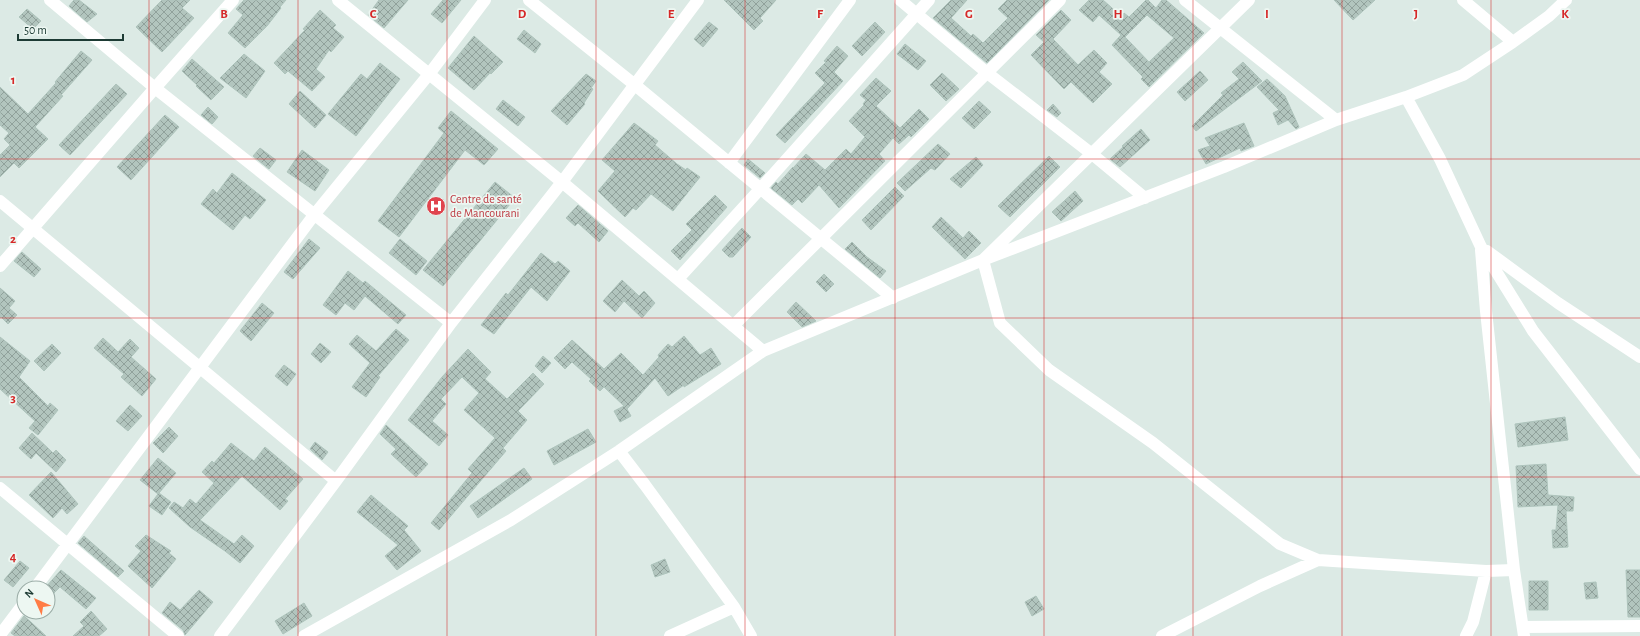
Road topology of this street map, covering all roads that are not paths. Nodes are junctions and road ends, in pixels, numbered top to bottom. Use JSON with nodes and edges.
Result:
{"nodes":[{"id":1,"x":50,"y":0,"type":"edge"},
{"id":2,"x":233,"y":0,"type":"edge"},
{"id":3,"x":338,"y":0,"type":"edge"},
{"id":4,"x":485,"y":0,"type":"edge"},
{"id":5,"x":529,"y":0,"type":"edge"},
{"id":6,"x":698,"y":0,"type":"edge"},
{"id":7,"x":850,"y":0,"type":"edge"},
{"id":8,"x":900,"y":0,"type":"edge"},
{"id":9,"x":928,"y":0,"type":"edge"},
{"id":10,"x":1060,"y":0,"type":"edge"},
{"id":11,"x":1186,"y":0,"type":"edge"},
{"id":12,"x":1249,"y":0,"type":"edge"},
{"id":13,"x":1463,"y":0,"type":"edge"},
{"id":14,"x":1566,"y":0,"type":"edge"},
{"id":15,"x":916,"y":14,"type":"junction"},
{"id":16,"x":1220,"y":28,"type":"junction"},
{"id":17,"x":1514,"y":42,"type":"junction"},
{"id":18,"x":986,"y":72,"type":"junction"},
{"id":19,"x":430,"y":73,"type":"junction"},
{"id":20,"x":635,"y":85,"type":"junction"},
{"id":21,"x":155,"y":88,"type":"junction"},
{"id":22,"x":1406,"y":97,"type":"junction"},
{"id":23,"x":1336,"y":120,"type":"junction"},
{"id":24,"x":1092,"y":154,"type":"junction"},
{"id":25,"x":729,"y":163,"type":"junction"},
{"id":26,"x":562,"y":182,"type":"junction"},
{"id":27,"x":761,"y":188,"type":"junction"},
{"id":28,"x":1145,"y":198,"type":"junction"},
{"id":29,"x":0,"y":201,"type":"edge"},
{"id":30,"x":314,"y":215,"type":"junction"},
{"id":31,"x":34,"y":228,"type":"junction"},
{"id":32,"x":820,"y":237,"type":"junction"},
{"id":33,"x":1481,"y":247,"type":"junction"},
{"id":34,"x":983,"y":260,"type":"junction"},
{"id":35,"x":0,"y":266,"type":"edge"},
{"id":36,"x":678,"y":279,"type":"junction"},
{"id":37,"x":893,"y":298,"type":"junction"},
{"id":38,"x":451,"y":322,"type":"junction"},
{"id":39,"x":733,"y":326,"type":"junction"},
{"id":40,"x":763,"y":351,"type":"junction"},
{"id":41,"x":1640,"y":358,"type":"edge"},
{"id":42,"x":200,"y":367,"type":"junction"},
{"id":43,"x":619,"y":451,"type":"junction"},
{"id":44,"x":1640,"y":469,"type":"edge"},
{"id":45,"x":336,"y":481,"type":"junction"},
{"id":46,"x":0,"y":488,"type":"edge"},
{"id":47,"x":68,"y":545,"type":"junction"},
{"id":48,"x":1318,"y":560,"type":"junction"},
{"id":49,"x":1514,"y":570,"type":"junction"},
{"id":50,"x":1486,"y":571,"type":"junction"},
{"id":51,"x":41,"y":580,"type":"edge"},
{"id":52,"x":734,"y":607,"type":"junction"},
{"id":53,"x":16,"y":614,"type":"edge"},
{"id":54,"x":1640,"y":626,"type":"edge"},
{"id":55,"x":1523,"y":631,"type":"edge"},
{"id":56,"x":0,"y":635,"type":"edge"},
{"id":57,"x":178,"y":636,"type":"edge"},
{"id":58,"x":220,"y":636,"type":"edge"},
{"id":59,"x":304,"y":636,"type":"edge"},
{"id":60,"x":670,"y":636,"type":"edge"},
{"id":61,"x":751,"y":636,"type":"edge"},
{"id":62,"x":1162,"y":636,"type":"edge"},
{"id":63,"x":1466,"y":636,"type":"edge"}],
"edges":[{"from":1,"to":21,"type":"street"},
{"from":2,"to":21,"type":"street"},
{"from":3,"to":19,"type":"street"},
{"from":4,"to":19,"type":"street"},
{"from":5,"to":20,"type":"street"},
{"from":6,"to":20,"type":"street"},
{"from":7,"to":25,"type":"street"},
{"from":8,"to":15,"type":"street"},
{"from":9,"to":15,"type":"street"},
{"from":10,"to":18,"type":"street"},
{"from":11,"to":16,"type":"street"},
{"from":12,"to":16,"type":"street"},
{"from":13,"to":17,"type":"street"},
{"from":14,"to":17,"type":"street"},
{"from":15,"to":18,"type":"street"},
{"from":15,"to":27,"type":"street"},
{"from":16,"to":23,"type":"street"},
{"from":16,"to":24,"type":"street"},
{"from":17,"to":22,"type":"street"},
{"from":18,"to":24,"type":"street"},
{"from":18,"to":32,"type":"street"},
{"from":19,"to":26,"type":"street"},
{"from":19,"to":30,"type":"street"},
{"from":20,"to":25,"type":"street"},
{"from":20,"to":26,"type":"street"},
{"from":21,"to":30,"type":"street"},
{"from":21,"to":31,"type":"street"},
{"from":22,"to":23,"type":"street"},
{"from":22,"to":33,"type":"street"},
{"from":23,"to":28,"type":"street"},
{"from":24,"to":28,"type":"street"},
{"from":24,"to":34,"type":"street"},
{"from":25,"to":27,"type":"street"},
{"from":26,"to":36,"type":"street"},
{"from":26,"to":38,"type":"street"},
{"from":27,"to":32,"type":"street"},
{"from":27,"to":36,"type":"street"},
{"from":28,"to":34,"type":"street"},
{"from":29,"to":31,"type":"street"},
{"from":30,"to":38,"type":"street"},
{"from":30,"to":42,"type":"street"},
{"from":31,"to":35,"type":"street"},
{"from":31,"to":42,"type":"street"},
{"from":32,"to":37,"type":"street"},
{"from":32,"to":39,"type":"street"},
{"from":33,"to":41,"type":"street"},
{"from":33,"to":44,"type":"street"},
{"from":33,"to":49,"type":"street"},
{"from":34,"to":37,"type":"street"},
{"from":34,"to":48,"type":"street"},
{"from":36,"to":39,"type":"street"},
{"from":37,"to":40,"type":"street"},
{"from":38,"to":45,"type":"street"},
{"from":39,"to":40,"type":"street"},
{"from":40,"to":43,"type":"street"},
{"from":42,"to":45,"type":"street"},
{"from":42,"to":47,"type":"street"},
{"from":43,"to":52,"type":"street"},
{"from":43,"to":59,"type":"street"},
{"from":45,"to":58,"type":"street"},
{"from":46,"to":47,"type":"street"},
{"from":47,"to":51,"type":"street"},
{"from":47,"to":57,"type":"street"},
{"from":48,"to":50,"type":"street"},
{"from":48,"to":62,"type":"street"},
{"from":49,"to":50,"type":"street"},
{"from":49,"to":55,"type":"street"},
{"from":50,"to":63,"type":"street"},
{"from":52,"to":60,"type":"street"},
{"from":52,"to":61,"type":"street"},
{"from":53,"to":56,"type":"street"},
{"from":54,"to":55,"type":"street"}]}
